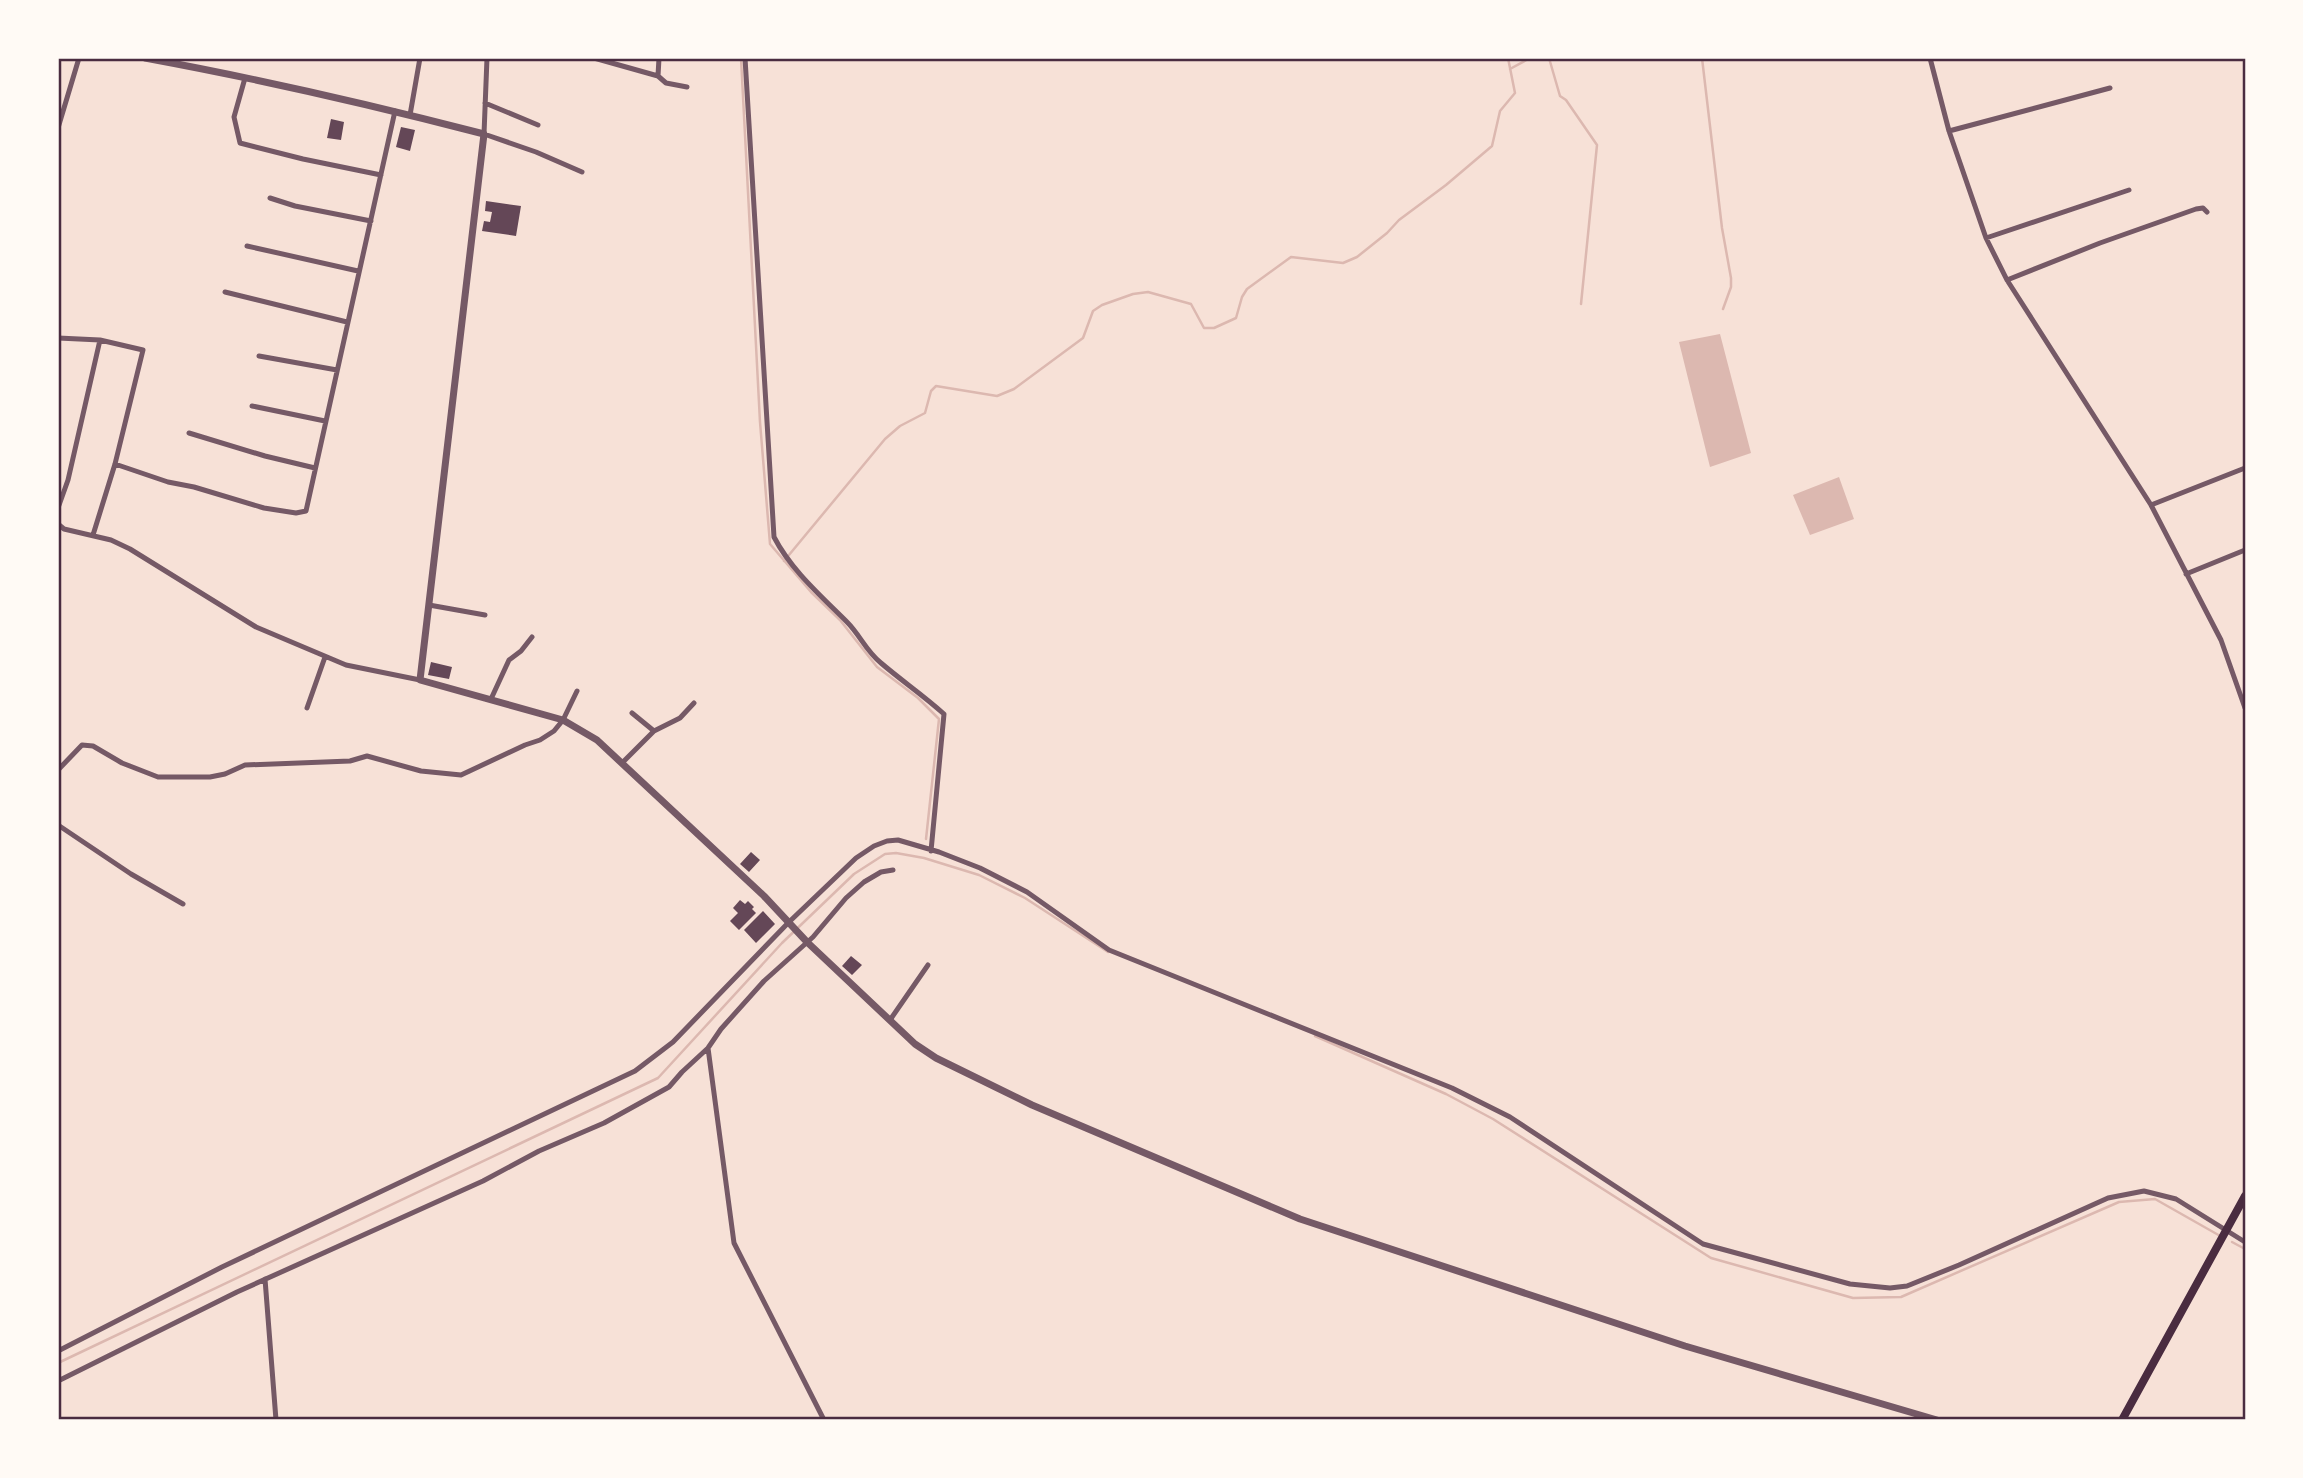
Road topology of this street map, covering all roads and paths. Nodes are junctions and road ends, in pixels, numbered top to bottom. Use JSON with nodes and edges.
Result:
{"nodes":[{"id":1,"x":79,"y":58,"type":"edge"},
{"id":2,"x":145,"y":58,"type":"edge"},
{"id":3,"x":420,"y":58,"type":"edge"},
{"id":4,"x":487,"y":58,"type":"edge"},
{"id":5,"x":594,"y":58,"type":"edge"},
{"id":6,"x":659,"y":58,"type":"edge"},
{"id":7,"x":745,"y":58,"type":"edge"},
{"id":8,"x":1930,"y":58,"type":"edge"},
{"id":9,"x":659,"y":76,"type":"junction"},
{"id":10,"x":245,"y":78,"type":"junction"},
{"id":11,"x":687,"y":87,"type":"dead end"},
{"id":12,"x":2110,"y":88,"type":"dead end"},
{"id":13,"x":485,"y":103,"type":"junction"},
{"id":14,"x":395,"y":111,"type":"junction"},
{"id":15,"x":410,"y":115,"type":"junction"},
{"id":16,"x":538,"y":125,"type":"dead end"},
{"id":17,"x":58,"y":128,"type":"edge"},
{"id":18,"x":1949,"y":131,"type":"junction"},
{"id":19,"x":484,"y":134,"type":"junction"},
{"id":20,"x":582,"y":172,"type":"dead end"},
{"id":21,"x":381,"y":175,"type":"junction"},
{"id":22,"x":2129,"y":190,"type":"dead end"},
{"id":23,"x":270,"y":198,"type":"dead end"},
{"id":24,"x":2207,"y":212,"type":"dead end"},
{"id":25,"x":371,"y":221,"type":"junction"},
{"id":26,"x":1986,"y":238,"type":"junction"},
{"id":27,"x":247,"y":247,"type":"dead end"},
{"id":28,"x":358,"y":271,"type":"junction"},
{"id":29,"x":2007,"y":280,"type":"junction"},
{"id":30,"x":225,"y":292,"type":"dead end"},
{"id":31,"x":347,"y":321,"type":"junction"},
{"id":32,"x":58,"y":338,"type":"edge"},
{"id":33,"x":100,"y":340,"type":"junction"},
{"id":34,"x":259,"y":356,"type":"dead end"},
{"id":35,"x":337,"y":370,"type":"junction"},
{"id":36,"x":252,"y":406,"type":"dead end"},
{"id":37,"x":326,"y":421,"type":"junction"},
{"id":38,"x":188,"y":433,"type":"dead end"},
{"id":39,"x":115,"y":464,"type":"junction"},
{"id":40,"x":316,"y":468,"type":"junction"},
{"id":41,"x":2245,"y":468,"type":"edge"},
{"id":42,"x":2151,"y":505,"type":"junction"},
{"id":43,"x":58,"y":508,"type":"edge"},
{"id":44,"x":58,"y":524,"type":"edge"},
{"id":45,"x":93,"y":535,"type":"junction"},
{"id":46,"x":2245,"y":550,"type":"edge"},
{"id":47,"x":2186,"y":574,"type":"junction"},
{"id":48,"x":429,"y":605,"type":"junction"},
{"id":49,"x":485,"y":615,"type":"dead end"},
{"id":50,"x":532,"y":637,"type":"dead end"},
{"id":51,"x":325,"y":657,"type":"junction"},
{"id":52,"x":420,"y":680,"type":"junction"},
{"id":53,"x":577,"y":691,"type":"dead end"},
{"id":54,"x":491,"y":699,"type":"junction"},
{"id":55,"x":694,"y":703,"type":"dead end"},
{"id":56,"x":307,"y":708,"type":"dead end"},
{"id":57,"x":2245,"y":708,"type":"edge"},
{"id":58,"x":632,"y":713,"type":"dead end"},
{"id":59,"x":563,"y":720,"type":"junction"},
{"id":60,"x":654,"y":731,"type":"junction"},
{"id":61,"x":623,"y":762,"type":"junction"},
{"id":62,"x":58,"y":770,"type":"edge"},
{"id":63,"x":58,"y":825,"type":"edge"},
{"id":64,"x":931,"y":851,"type":"junction"},
{"id":65,"x":893,"y":870,"type":"dead end"},
{"id":66,"x":183,"y":904,"type":"dead end"},
{"id":67,"x":790,"y":925,"type":"junction"},
{"id":68,"x":807,"y":942,"type":"junction"},
{"id":69,"x":928,"y":965,"type":"dead end"},
{"id":70,"x":890,"y":1020,"type":"junction"},
{"id":71,"x":708,"y":1048,"type":"junction"},
{"id":72,"x":2245,"y":1196,"type":"edge"},
{"id":73,"x":2226,"y":1232,"type":"junction"},
{"id":74,"x":2245,"y":1242,"type":"edge"},
{"id":75,"x":265,"y":1279,"type":"junction"},
{"id":76,"x":58,"y":1351,"type":"edge"},
{"id":77,"x":58,"y":1381,"type":"edge"},
{"id":78,"x":276,"y":1420,"type":"edge"},
{"id":79,"x":824,"y":1420,"type":"edge"},
{"id":80,"x":1937,"y":1420,"type":"edge"},
{"id":81,"x":2122,"y":1420,"type":"edge"}],
"edges":[{"from":1,"to":17,"type":"street"},
{"from":2,"to":10,"type":"street"},
{"from":3,"to":15,"type":"street"},
{"from":4,"to":13,"type":"street"},
{"from":5,"to":9,"type":"street"},
{"from":6,"to":9,"type":"street"},
{"from":7,"to":64,"type":"street"},
{"from":8,"to":18,"type":"street"},
{"from":9,"to":11,"type":"street"},
{"from":10,"to":14,"type":"street"},
{"from":10,"to":21,"type":"street"},
{"from":12,"to":18,"type":"street"},
{"from":13,"to":16,"type":"street"},
{"from":13,"to":19,"type":"street"},
{"from":14,"to":15,"type":"street"},
{"from":14,"to":21,"type":"street"},
{"from":15,"to":19,"type":"street"},
{"from":18,"to":26,"type":"street"},
{"from":19,"to":20,"type":"street"},
{"from":19,"to":48,"type":"street"},
{"from":21,"to":25,"type":"street"},
{"from":22,"to":26,"type":"street"},
{"from":23,"to":25,"type":"street"},
{"from":24,"to":29,"type":"street"},
{"from":25,"to":28,"type":"street"},
{"from":26,"to":29,"type":"street"},
{"from":27,"to":28,"type":"street"},
{"from":28,"to":31,"type":"street"},
{"from":29,"to":42,"type":"street"},
{"from":30,"to":31,"type":"street"},
{"from":31,"to":35,"type":"street"},
{"from":32,"to":33,"type":"street"},
{"from":33,"to":39,"type":"street"},
{"from":33,"to":43,"type":"street"},
{"from":34,"to":35,"type":"street"},
{"from":35,"to":37,"type":"street"},
{"from":36,"to":37,"type":"street"},
{"from":37,"to":40,"type":"street"},
{"from":38,"to":40,"type":"street"},
{"from":39,"to":40,"type":"street"},
{"from":39,"to":45,"type":"street"},
{"from":41,"to":42,"type":"street"},
{"from":42,"to":47,"type":"street"},
{"from":44,"to":45,"type":"street"},
{"from":45,"to":51,"type":"street"},
{"from":46,"to":47,"type":"street"},
{"from":47,"to":57,"type":"street"},
{"from":48,"to":49,"type":"street"},
{"from":48,"to":52,"type":"street"},
{"from":50,"to":54,"type":"street"},
{"from":51,"to":52,"type":"street"},
{"from":51,"to":56,"type":"street"},
{"from":52,"to":54,"type":"street"},
{"from":53,"to":59,"type":"street"},
{"from":54,"to":59,"type":"street"},
{"from":55,"to":60,"type":"street"},
{"from":58,"to":60,"type":"street"},
{"from":59,"to":61,"type":"street"},
{"from":59,"to":62,"type":"street"},
{"from":60,"to":61,"type":"street"},
{"from":61,"to":67,"type":"street"},
{"from":63,"to":66,"type":"street"},
{"from":64,"to":67,"type":"street"},
{"from":64,"to":73,"type":"street"},
{"from":65,"to":68,"type":"street"},
{"from":67,"to":68,"type":"street"},
{"from":67,"to":76,"type":"street"},
{"from":68,"to":70,"type":"street"},
{"from":68,"to":71,"type":"street"},
{"from":69,"to":70,"type":"street"},
{"from":70,"to":80,"type":"street"},
{"from":71,"to":75,"type":"street"},
{"from":71,"to":79,"type":"street"},
{"from":72,"to":73,"type":"main road"},
{"from":73,"to":74,"type":"street"},
{"from":73,"to":81,"type":"main road"},
{"from":75,"to":77,"type":"street"},
{"from":75,"to":78,"type":"street"}]}
